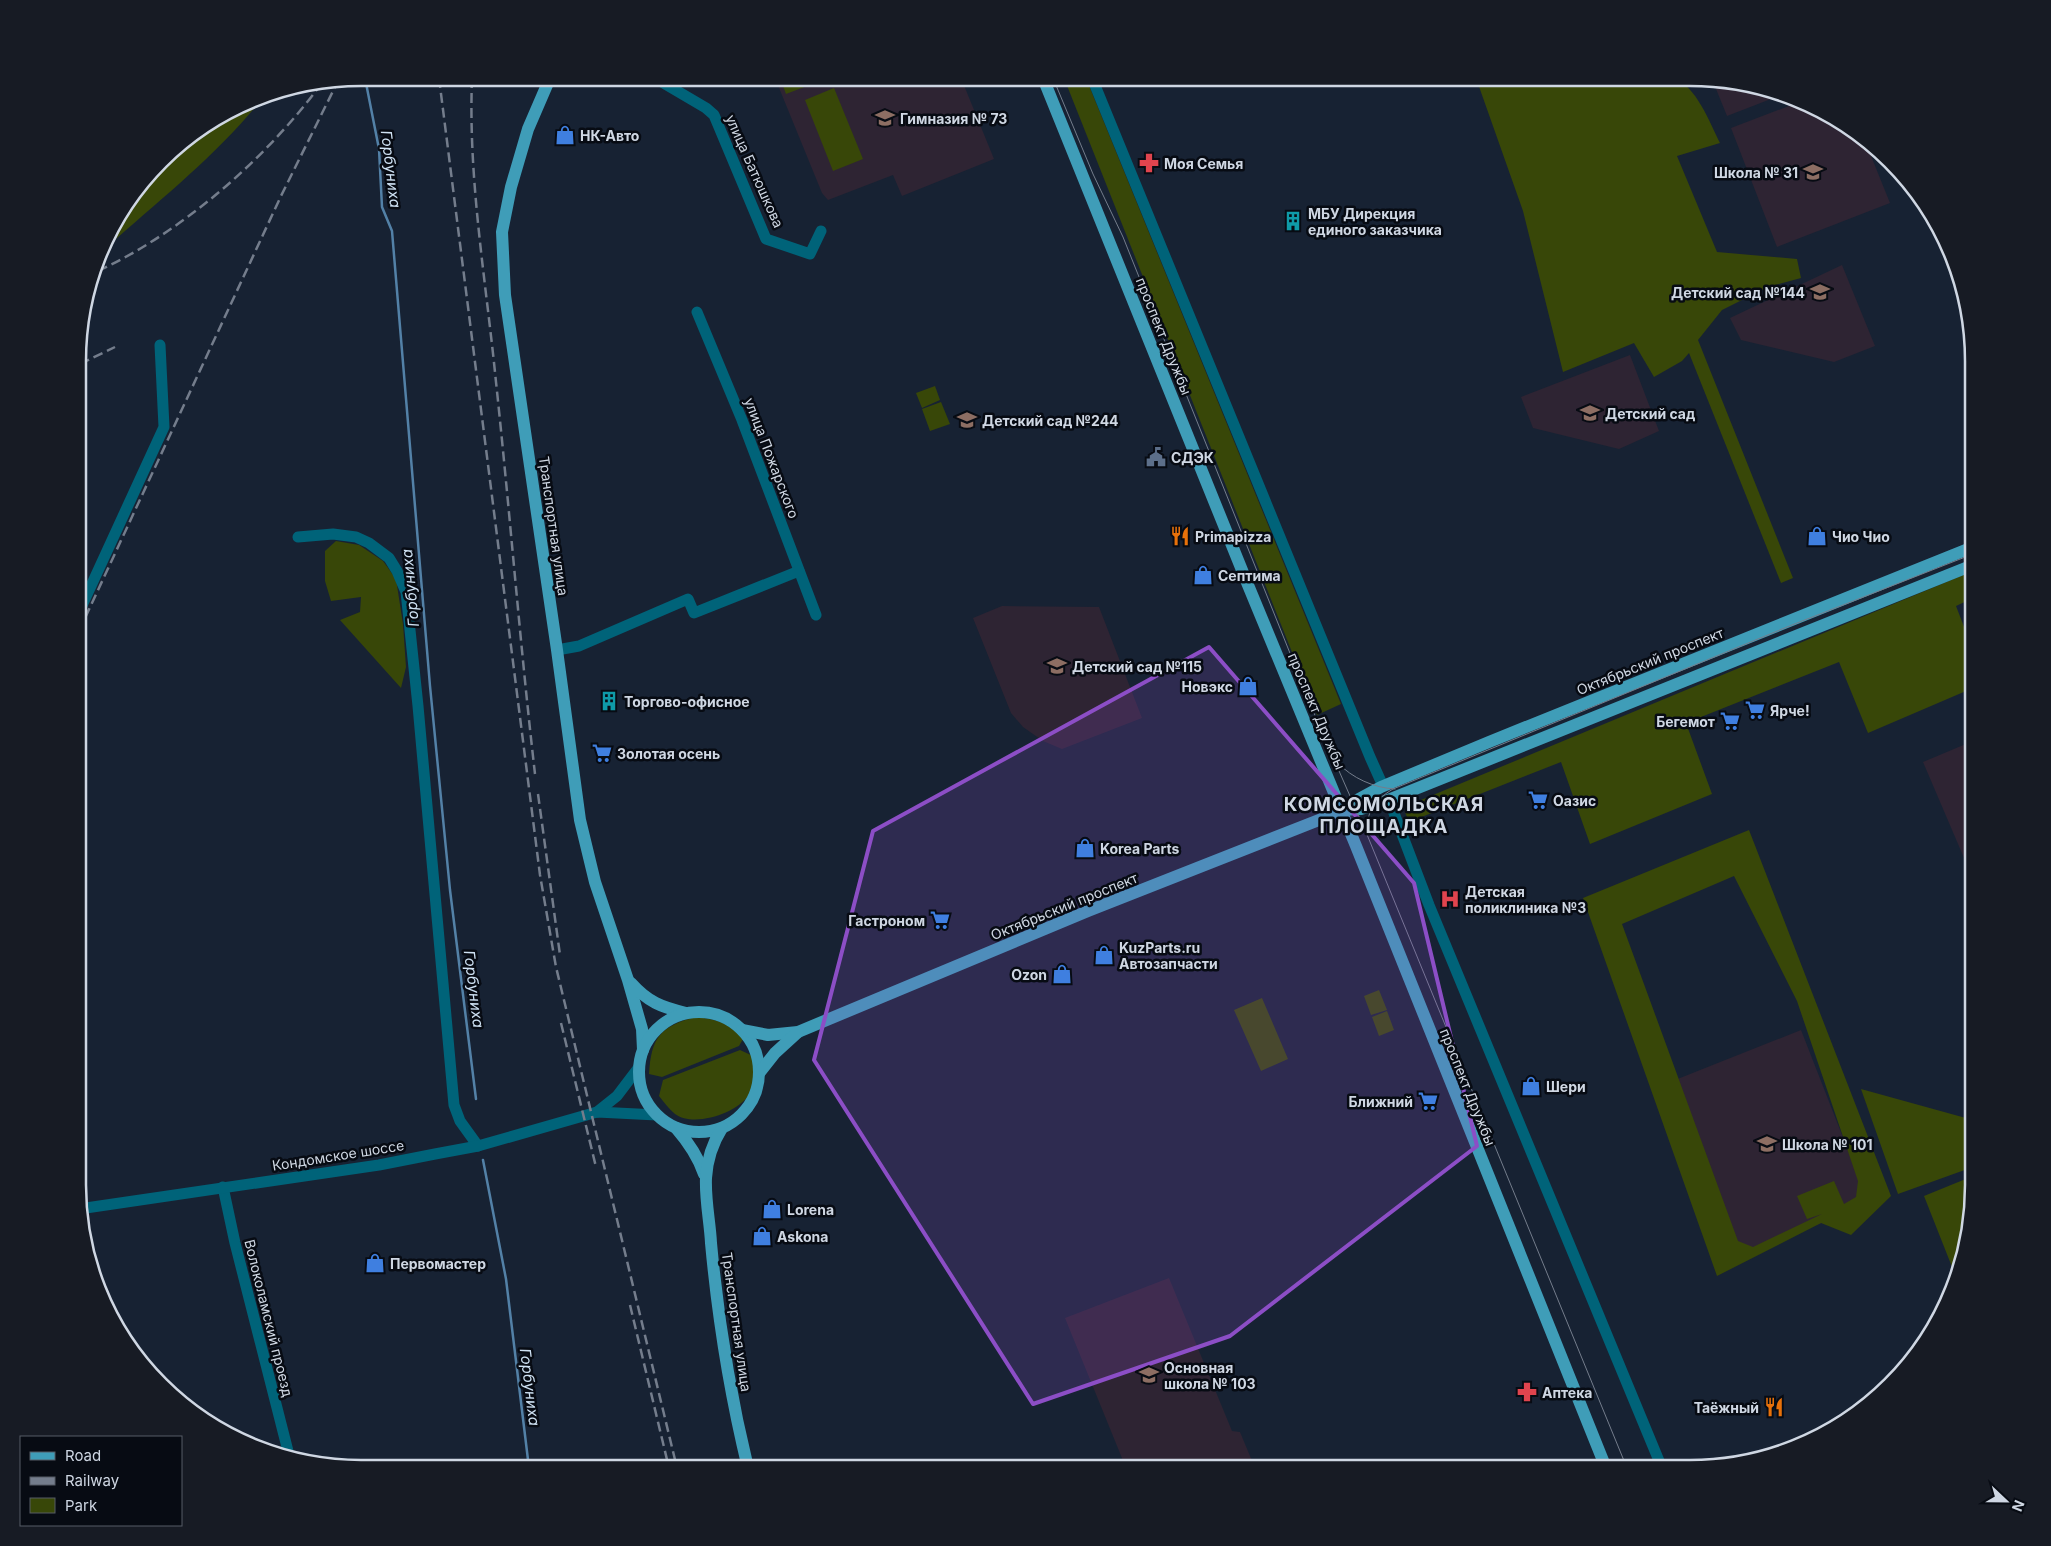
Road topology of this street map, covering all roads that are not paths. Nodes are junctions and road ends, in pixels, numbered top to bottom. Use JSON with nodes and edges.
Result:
{"nodes":[{"id":1,"x":547,"y":86,"type":"edge"},
{"id":2,"x":669,"y":86,"type":"edge"},
{"id":3,"x":1046,"y":86,"type":"edge"},
{"id":4,"x":1095,"y":86,"type":"edge"},
{"id":5,"x":821,"y":231,"type":"dead end"},
{"id":6,"x":697,"y":312,"type":"dead end"},
{"id":7,"x":160,"y":345,"type":"dead end"},
{"id":8,"x":298,"y":537,"type":"dead end"},
{"id":9,"x":1965,"y":550,"type":"edge"},
{"id":10,"x":1965,"y":568,"type":"edge"},
{"id":11,"x":799,"y":571,"type":"junction"},
{"id":12,"x":86,"y":597,"type":"edge"},
{"id":13,"x":816,"y":615,"type":"dead end"},
{"id":14,"x":557,"y":650,"type":"junction"},
{"id":15,"x":1384,"y":786,"type":"junction"},
{"id":16,"x":1389,"y":800,"type":"junction"},
{"id":17,"x":1342,"y":810,"type":"junction"},
{"id":18,"x":628,"y":980,"type":"junction"},
{"id":19,"x":686,"y":1013,"type":"junction"},
{"id":20,"x":742,"y":1030,"type":"junction"},
{"id":21,"x":798,"y":1032,"type":"junction"},
{"id":22,"x":643,"y":1050,"type":"junction"},
{"id":23,"x":639,"y":1067,"type":"junction"},
{"id":24,"x":760,"y":1072,"type":"junction"},
{"id":25,"x":597,"y":1112,"type":"junction"},
{"id":26,"x":657,"y":1116,"type":"junction"},
{"id":27,"x":676,"y":1128,"type":"junction"},
{"id":28,"x":722,"y":1128,"type":"junction"},
{"id":29,"x":478,"y":1146,"type":"junction"},
{"id":30,"x":706,"y":1179,"type":"junction"},
{"id":31,"x":223,"y":1187,"type":"junction"},
{"id":32,"x":88,"y":1208,"type":"edge"},
{"id":33,"x":287,"y":1449,"type":"edge"},
{"id":34,"x":746,"y":1460,"type":"edge"},
{"id":35,"x":1603,"y":1460,"type":"edge"},
{"id":36,"x":1659,"y":1460,"type":"edge"}],
"edges":[{"from":1,"to":14,"type":"main road","name":"Транспортная улица"},
{"from":2,"to":5,"type":"street","name":"улица Батюшкова"},
{"from":3,"to":17,"type":"main road","name":"проспект Дружбы"},
{"from":4,"to":15,"type":"street"},
{"from":6,"to":11,"type":"street","name":"улица Пожарского"},
{"from":7,"to":12,"type":"street"},
{"from":8,"to":29,"type":"street"},
{"from":9,"to":15,"type":"main road","name":"Октябрьский проспект"},
{"from":10,"to":16,"type":"main road","name":"Октябрьский проспект"},
{"from":11,"to":13,"type":"street","name":"улица Пожарского"},
{"from":11,"to":14,"type":"street"},
{"from":14,"to":18,"type":"main road","name":"Транспортная улица"},
{"from":15,"to":17,"type":"main road","name":"Октябрьский проспект"},
{"from":16,"to":17,"type":"main road","name":"Октябрьский проспект"},
{"from":16,"to":36,"type":"street"},
{"from":17,"to":21,"type":"main road","name":"Октябрьский проспект"},
{"from":17,"to":35,"type":"main road","name":"проспект Дружбы"},
{"from":18,"to":19,"type":"main road","name":"Транспортная улица"},
{"from":18,"to":22,"type":"main road","name":"Транспортная улица"},
{"from":19,"to":20,"type":"main road"},
{"from":19,"to":22,"type":"main road"},
{"from":20,"to":21,"type":"main road","name":"Октябрьский проспект"},
{"from":20,"to":24,"type":"main road"},
{"from":21,"to":24,"type":"main road","name":"Октябрьский проспект"},
{"from":22,"to":23,"type":"main road"},
{"from":23,"to":25,"type":"street","name":"Кондомское шоссе"},
{"from":23,"to":26,"type":"main road"},
{"from":24,"to":28,"type":"main road"},
{"from":25,"to":26,"type":"street","name":"Кондомское шоссе"},
{"from":25,"to":29,"type":"street","name":"Кондомское шоссе"},
{"from":26,"to":27,"type":"main road"},
{"from":27,"to":28,"type":"main road"},
{"from":27,"to":30,"type":"main road","name":"Транспортная улица"},
{"from":28,"to":30,"type":"main road","name":"Транспортная улица"},
{"from":29,"to":31,"type":"street","name":"Кондомское шоссе"},
{"from":30,"to":34,"type":"main road","name":"Транспортная улица"},
{"from":31,"to":32,"type":"street","name":"Кондомское шоссе"},
{"from":31,"to":33,"type":"street","name":"Волоколамский проезд"}]}
